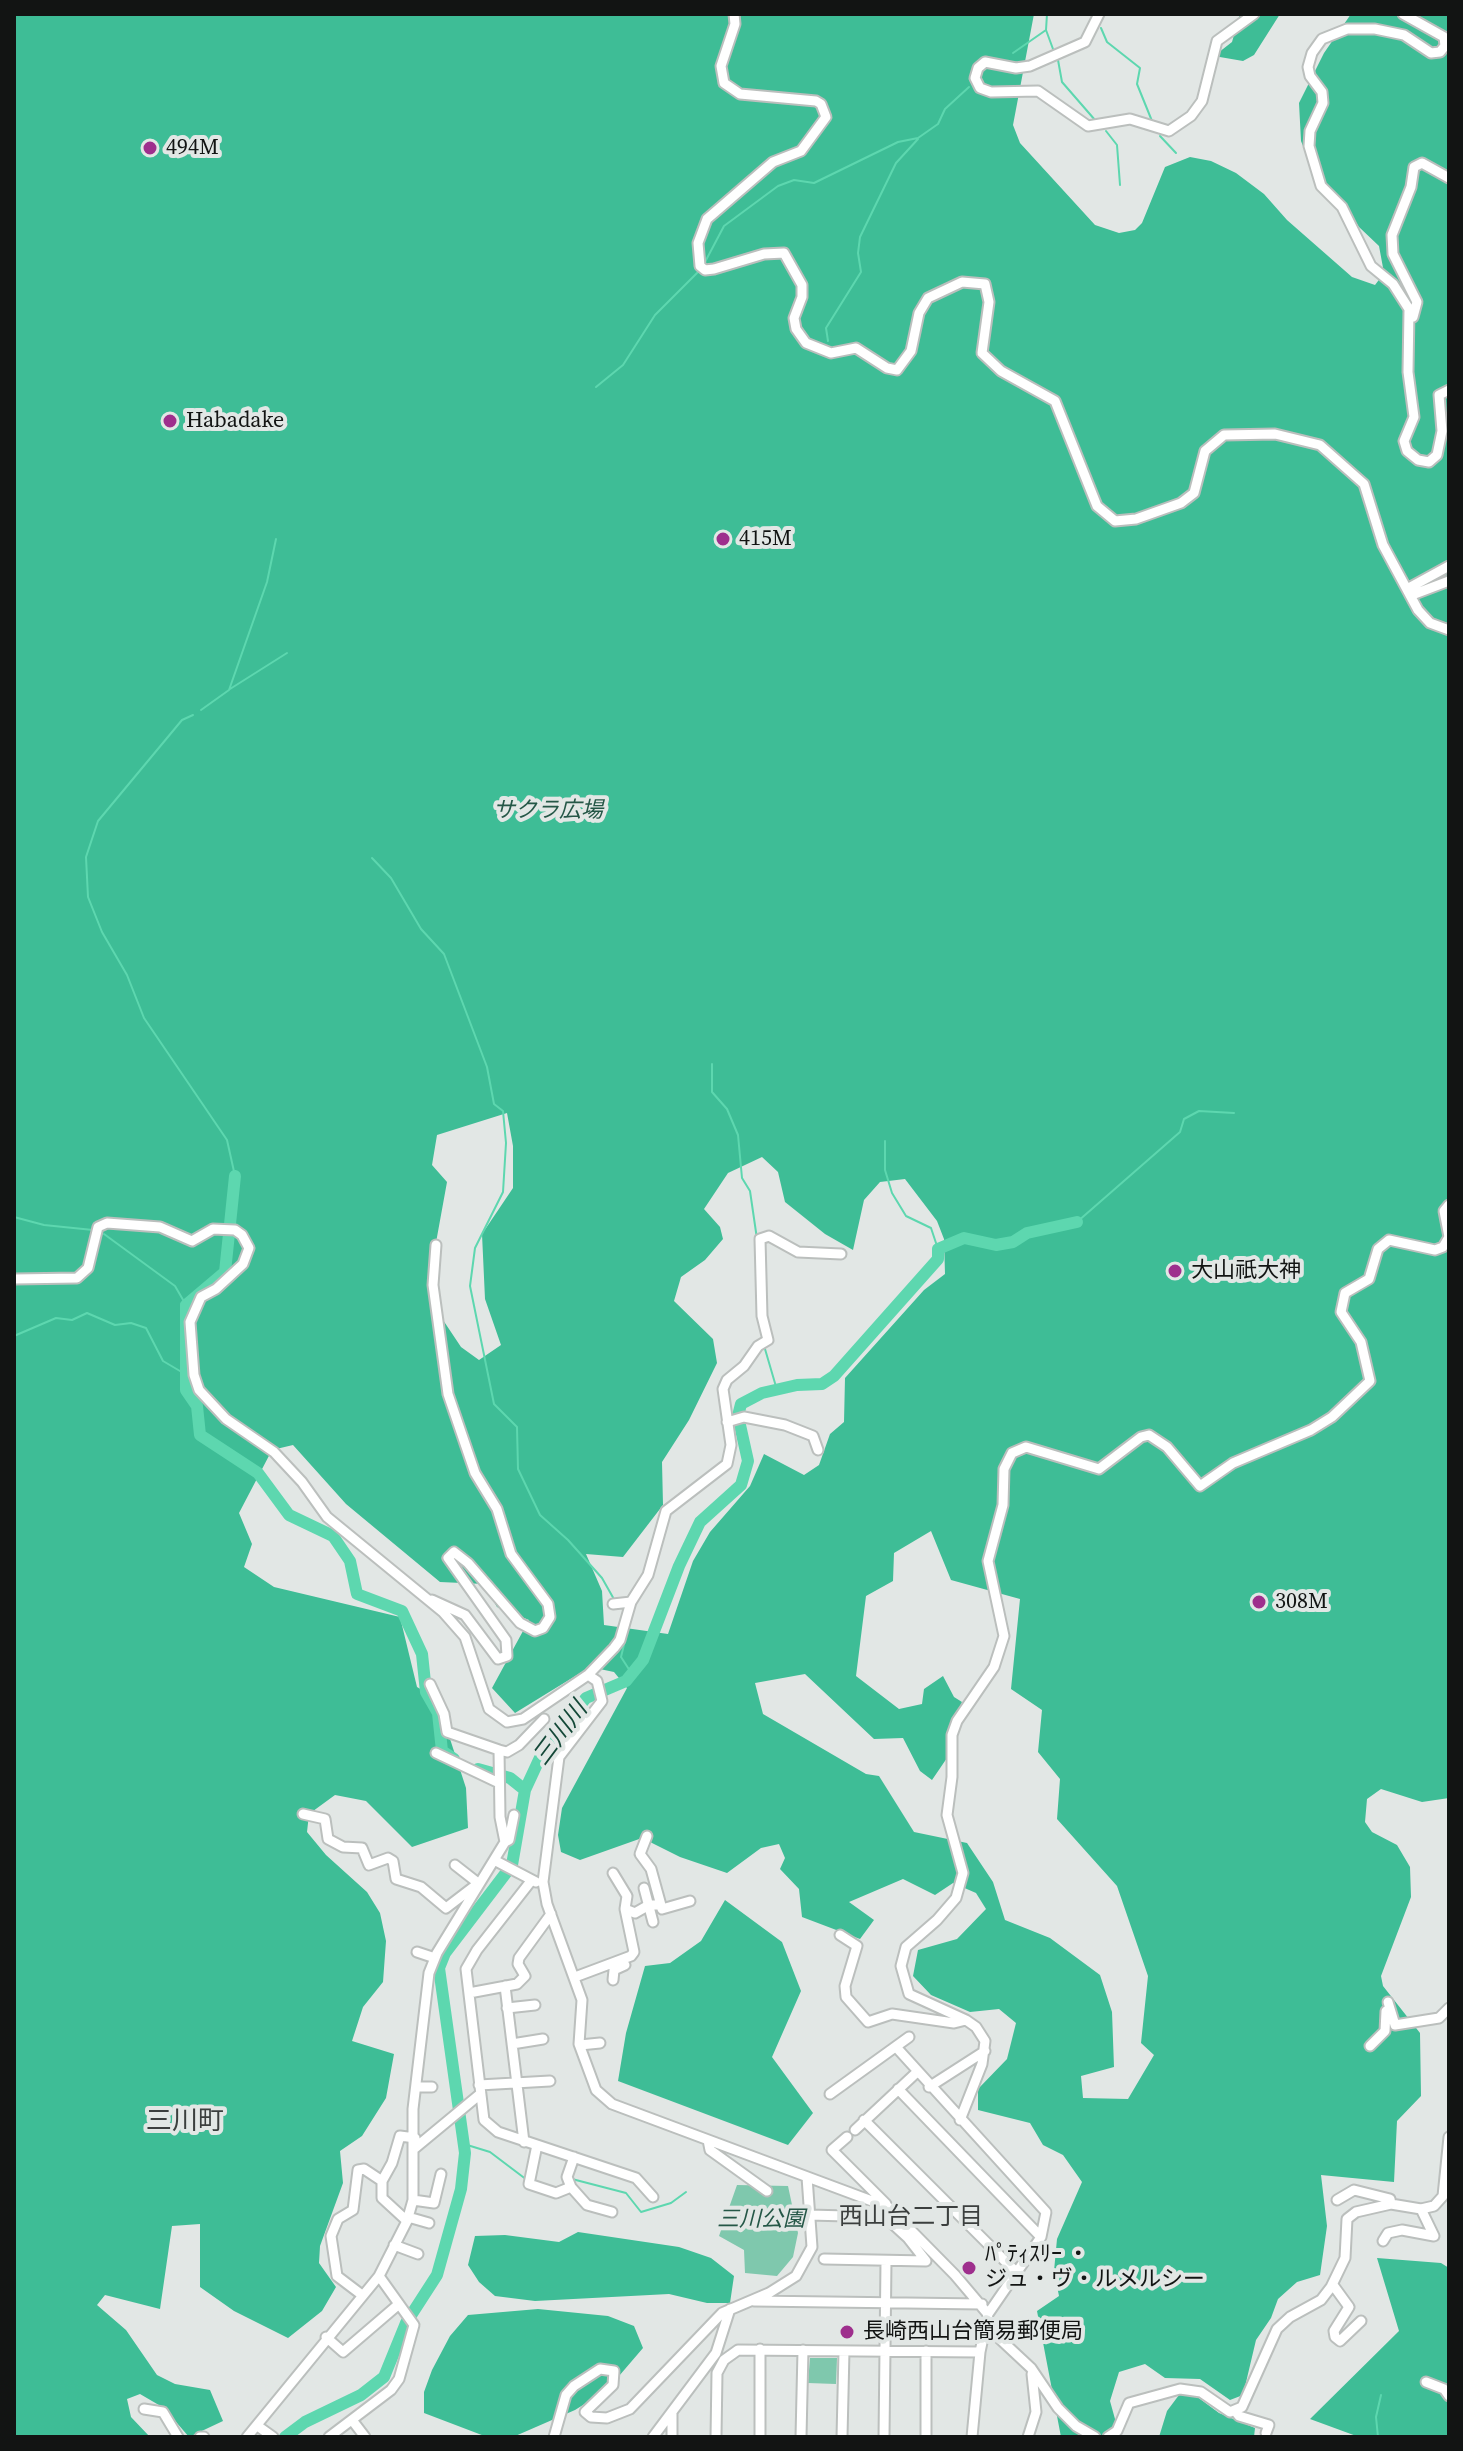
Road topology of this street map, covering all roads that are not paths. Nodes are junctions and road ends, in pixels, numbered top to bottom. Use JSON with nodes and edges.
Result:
{"nodes":[{"id":1,"x":734,"y":14,"type":"edge"},
{"id":2,"x":1099,"y":14,"type":"edge"},
{"id":3,"x":1254,"y":14,"type":"edge"},
{"id":4,"x":1403,"y":14,"type":"edge"},
{"id":5,"x":1449,"y":178,"type":"edge"},
{"id":6,"x":1412,"y":319,"type":"junction"},
{"id":7,"x":1449,"y":390,"type":"edge"},
{"id":8,"x":1449,"y":566,"type":"edge"},
{"id":9,"x":1449,"y":581,"type":"edge"},
{"id":10,"x":1410,"y":592,"type":"junction"},
{"id":11,"x":1449,"y":630,"type":"edge"},
{"id":12,"x":1449,"y":1205,"type":"edge"},
{"id":13,"x":436,"y":1245,"type":"dead end"},
{"id":14,"x":841,"y":1254,"type":"dead end"},
{"id":15,"x":14,"y":1279,"type":"edge"},
{"id":16,"x":730,"y":1422,"type":"junction"},
{"id":17,"x":818,"y":1450,"type":"dead end"},
{"id":18,"x":430,"y":1600,"type":"junction"},
{"id":19,"x":588,"y":1675,"type":"junction"},
{"id":20,"x":430,"y":1684,"type":"dead end"},
{"id":21,"x":544,"y":1719,"type":"dead end"},
{"id":22,"x":499,"y":1750,"type":"junction"},
{"id":23,"x":436,"y":1753,"type":"dead end"},
{"id":24,"x":499,"y":1782,"type":"junction"},
{"id":25,"x":303,"y":1814,"type":"dead end"},
{"id":26,"x":514,"y":1815,"type":"dead end"},
{"id":27,"x":647,"y":1836,"type":"dead end"},
{"id":28,"x":505,"y":1842,"type":"junction"},
{"id":29,"x":498,"y":1862,"type":"junction"},
{"id":30,"x":455,"y":1865,"type":"dead end"},
{"id":31,"x":613,"y":1873,"type":"dead end"},
{"id":32,"x":531,"y":1881,"type":"junction"},
{"id":33,"x":480,"y":1882,"type":"junction"},
{"id":34,"x":543,"y":1882,"type":"junction"},
{"id":35,"x":644,"y":1888,"type":"dead end"},
{"id":36,"x":690,"y":1901,"type":"dead end"},
{"id":37,"x":661,"y":1905,"type":"junction"},
{"id":38,"x":648,"y":1906,"type":"junction"},
{"id":39,"x":625,"y":1909,"type":"junction"},
{"id":40,"x":551,"y":1914,"type":"junction"},
{"id":41,"x":653,"y":1922,"type":"dead end"},
{"id":42,"x":840,"y":1935,"type":"dead end"},
{"id":43,"x":417,"y":1952,"type":"dead end"},
{"id":44,"x":634,"y":1952,"type":"junction"},
{"id":45,"x":435,"y":1958,"type":"junction"},
{"id":46,"x":575,"y":1977,"type":"junction"},
{"id":47,"x":613,"y":1980,"type":"dead end"},
{"id":48,"x":505,"y":1986,"type":"junction"},
{"id":49,"x":469,"y":1993,"type":"junction"},
{"id":50,"x":456,"y":1997,"type":"dead end"},
{"id":51,"x":535,"y":2005,"type":"dead end"},
{"id":52,"x":507,"y":2008,"type":"junction"},
{"id":53,"x":1449,"y":2008,"type":"edge"},
{"id":54,"x":966,"y":2020,"type":"junction"},
{"id":55,"x":909,"y":2037,"type":"dead end"},
{"id":56,"x":543,"y":2039,"type":"dead end"},
{"id":57,"x":600,"y":2043,"type":"dead end"},
{"id":58,"x":512,"y":2044,"type":"junction"},
{"id":59,"x":580,"y":2045,"type":"junction"},
{"id":60,"x":422,"y":2046,"type":"junction"},
{"id":61,"x":1370,"y":2046,"type":"dead end"},
{"id":62,"x":896,"y":2047,"type":"junction"},
{"id":63,"x":411,"y":2048,"type":"dead end"},
{"id":64,"x":985,"y":2051,"type":"junction"},
{"id":65,"x":916,"y":2073,"type":"junction"},
{"id":66,"x":550,"y":2081,"type":"dead end"},
{"id":67,"x":516,"y":2084,"type":"junction"},
{"id":68,"x":416,"y":2087,"type":"junction"},
{"id":69,"x":432,"y":2087,"type":"dead end"},
{"id":70,"x":929,"y":2087,"type":"junction"},
{"id":71,"x":898,"y":2089,"type":"junction"},
{"id":72,"x":479,"y":2090,"type":"junction"},
{"id":73,"x":830,"y":2094,"type":"dead end"},
{"id":74,"x":864,"y":2120,"type":"junction"},
{"id":75,"x":960,"y":2120,"type":"junction"},
{"id":76,"x":1449,"y":2137,"type":"edge"},
{"id":77,"x":708,"y":2140,"type":"junction"},
{"id":78,"x":524,"y":2142,"type":"junction"},
{"id":79,"x":415,"y":2143,"type":"junction"},
{"id":80,"x":537,"y":2145,"type":"junction"},
{"id":81,"x":574,"y":2157,"type":"junction"},
{"id":82,"x":441,"y":2174,"type":"dead end"},
{"id":83,"x":807,"y":2177,"type":"junction"},
{"id":84,"x":382,"y":2181,"type":"junction"},
{"id":85,"x":569,"y":2183,"type":"junction"},
{"id":86,"x":767,"y":2191,"type":"dead end"},
{"id":87,"x":653,"y":2197,"type":"dead end"},
{"id":88,"x":1446,"y":2198,"type":"edge"},
{"id":89,"x":413,"y":2200,"type":"junction"},
{"id":90,"x":1337,"y":2200,"type":"dead end"},
{"id":91,"x":1391,"y":2204,"type":"junction"},
{"id":92,"x":888,"y":2207,"type":"junction"},
{"id":93,"x":1421,"y":2209,"type":"junction"},
{"id":94,"x":612,"y":2212,"type":"dead end"},
{"id":95,"x":809,"y":2215,"type":"junction"},
{"id":96,"x":408,"y":2219,"type":"junction"},
{"id":97,"x":429,"y":2223,"type":"dead end"},
{"id":98,"x":1041,"y":2237,"type":"junction"},
{"id":99,"x":1383,"y":2241,"type":"dead end"},
{"id":100,"x":394,"y":2245,"type":"junction"},
{"id":101,"x":418,"y":2254,"type":"dead end"},
{"id":102,"x":824,"y":2259,"type":"dead end"},
{"id":103,"x":886,"y":2261,"type":"junction"},
{"id":104,"x":1018,"y":2274,"type":"junction"},
{"id":105,"x":379,"y":2276,"type":"junction"},
{"id":106,"x":1333,"y":2285,"type":"junction"},
{"id":107,"x":362,"y":2295,"type":"junction"},
{"id":108,"x":751,"y":2301,"type":"junction"},
{"id":109,"x":886,"y":2303,"type":"junction"},
{"id":110,"x":982,"y":2304,"type":"junction"},
{"id":111,"x":402,"y":2308,"type":"junction"},
{"id":112,"x":730,"y":2309,"type":"junction"},
{"id":113,"x":988,"y":2314,"type":"junction"},
{"id":114,"x":1361,"y":2321,"type":"dead end"},
{"id":115,"x":986,"y":2326,"type":"junction"},
{"id":116,"x":326,"y":2337,"type":"junction"},
{"id":117,"x":760,"y":2349,"type":"junction"},
{"id":118,"x":803,"y":2350,"type":"junction"},
{"id":119,"x":885,"y":2350,"type":"junction"},
{"id":120,"x":844,"y":2351,"type":"junction"},
{"id":121,"x":926,"y":2351,"type":"junction"},
{"id":122,"x":980,"y":2352,"type":"junction"},
{"id":123,"x":720,"y":2356,"type":"junction"},
{"id":124,"x":1031,"y":2368,"type":"junction"},
{"id":125,"x":1426,"y":2382,"type":"dead end"},
{"id":126,"x":1449,"y":2396,"type":"edge"},
{"id":127,"x":144,"y":2409,"type":"dead end"},
{"id":128,"x":1235,"y":2411,"type":"junction"},
{"id":129,"x":672,"y":2414,"type":"junction"},
{"id":130,"x":352,"y":2420,"type":"junction"},
{"id":131,"x":259,"y":2427,"type":"junction"},
{"id":132,"x":1266,"y":2433,"type":"dead end"},
{"id":133,"x":271,"y":2436,"type":"edge"},
{"id":134,"x":178,"y":2437,"type":"edge"},
{"id":135,"x":247,"y":2437,"type":"edge"},
{"id":136,"x":329,"y":2437,"type":"edge"},
{"id":137,"x":365,"y":2437,"type":"edge"},
{"id":138,"x":554,"y":2437,"type":"edge"},
{"id":139,"x":653,"y":2437,"type":"edge"},
{"id":140,"x":672,"y":2437,"type":"edge"},
{"id":141,"x":716,"y":2437,"type":"edge"},
{"id":142,"x":760,"y":2437,"type":"edge"},
{"id":143,"x":801,"y":2437,"type":"edge"},
{"id":144,"x":842,"y":2437,"type":"edge"},
{"id":145,"x":884,"y":2437,"type":"edge"},
{"id":146,"x":926,"y":2437,"type":"edge"},
{"id":147,"x":972,"y":2437,"type":"edge"},
{"id":148,"x":1028,"y":2437,"type":"edge"},
{"id":149,"x":1095,"y":2437,"type":"edge"},
{"id":150,"x":1108,"y":2437,"type":"edge"}],
"edges":[{"from":1,"to":10,"type":"street"},
{"from":2,"to":3,"type":"street"},
{"from":4,"to":6,"type":"street"},
{"from":5,"to":6,"type":"street"},
{"from":6,"to":7,"type":"street"},
{"from":8,"to":10,"type":"street"},
{"from":9,"to":10,"type":"street"},
{"from":10,"to":11,"type":"street"},
{"from":12,"to":54,"type":"street"},
{"from":13,"to":18,"type":"street"},
{"from":14,"to":16,"type":"street"},
{"from":15,"to":18,"type":"street"},
{"from":16,"to":17,"type":"street"},
{"from":16,"to":19,"type":"street"},
{"from":18,"to":19,"type":"street"},
{"from":19,"to":34,"type":"street"},
{"from":20,"to":22,"type":"street"},
{"from":21,"to":22,"type":"street"},
{"from":22,"to":24,"type":"street"},
{"from":23,"to":24,"type":"street"},
{"from":24,"to":28,"type":"street"},
{"from":25,"to":33,"type":"street"},
{"from":26,"to":28,"type":"street"},
{"from":27,"to":37,"type":"street"},
{"from":28,"to":29,"type":"street"},
{"from":29,"to":32,"type":"street"},
{"from":29,"to":33,"type":"street"},
{"from":30,"to":33,"type":"street"},
{"from":31,"to":39,"type":"street"},
{"from":32,"to":34,"type":"street"},
{"from":32,"to":49,"type":"street"},
{"from":33,"to":45,"type":"street"},
{"from":34,"to":40,"type":"street"},
{"from":35,"to":38,"type":"street"},
{"from":36,"to":37,"type":"street"},
{"from":37,"to":38,"type":"street"},
{"from":38,"to":39,"type":"street"},
{"from":38,"to":41,"type":"street"},
{"from":39,"to":44,"type":"street"},
{"from":40,"to":46,"type":"street"},
{"from":40,"to":48,"type":"street"},
{"from":42,"to":54,"type":"street"},
{"from":43,"to":45,"type":"street"},
{"from":44,"to":46,"type":"street"},
{"from":44,"to":47,"type":"street"},
{"from":45,"to":60,"type":"street"},
{"from":46,"to":59,"type":"street"},
{"from":48,"to":49,"type":"street"},
{"from":48,"to":52,"type":"street"},
{"from":49,"to":50,"type":"street"},
{"from":49,"to":72,"type":"street"},
{"from":51,"to":52,"type":"street"},
{"from":52,"to":58,"type":"street"},
{"from":53,"to":61,"type":"street"},
{"from":54,"to":64,"type":"street"},
{"from":55,"to":62,"type":"street"},
{"from":56,"to":58,"type":"street"},
{"from":57,"to":59,"type":"street"},
{"from":58,"to":67,"type":"street"},
{"from":59,"to":77,"type":"street"},
{"from":60,"to":63,"type":"street"},
{"from":60,"to":68,"type":"street"},
{"from":62,"to":65,"type":"street"},
{"from":62,"to":73,"type":"street"},
{"from":64,"to":70,"type":"street"},
{"from":64,"to":75,"type":"street"},
{"from":65,"to":70,"type":"street"},
{"from":65,"to":71,"type":"street"},
{"from":66,"to":67,"type":"street"},
{"from":67,"to":72,"type":"street"},
{"from":67,"to":78,"type":"street"},
{"from":68,"to":69,"type":"street"},
{"from":68,"to":79,"type":"street"},
{"from":70,"to":75,"type":"street"},
{"from":71,"to":74,"type":"street"},
{"from":71,"to":98,"type":"street"},
{"from":72,"to":78,"type":"street"},
{"from":72,"to":79,"type":"street"},
{"from":74,"to":92,"type":"street"},
{"from":74,"to":104,"type":"street"},
{"from":75,"to":98,"type":"street"},
{"from":76,"to":88,"type":"street"},
{"from":77,"to":83,"type":"street"},
{"from":77,"to":86,"type":"street"},
{"from":78,"to":80,"type":"street"},
{"from":79,"to":84,"type":"street"},
{"from":79,"to":89,"type":"street"},
{"from":80,"to":81,"type":"street"},
{"from":80,"to":85,"type":"street"},
{"from":81,"to":85,"type":"street"},
{"from":81,"to":87,"type":"street"},
{"from":82,"to":89,"type":"street"},
{"from":83,"to":92,"type":"street"},
{"from":83,"to":95,"type":"street"},
{"from":84,"to":96,"type":"street"},
{"from":84,"to":107,"type":"street"},
{"from":85,"to":94,"type":"street"},
{"from":88,"to":93,"type":"street"},
{"from":89,"to":96,"type":"street"},
{"from":90,"to":91,"type":"street"},
{"from":91,"to":93,"type":"street"},
{"from":91,"to":106,"type":"street"},
{"from":92,"to":110,"type":"street"},
{"from":93,"to":99,"type":"street"},
{"from":95,"to":103,"type":"street"},
{"from":95,"to":108,"type":"street"},
{"from":96,"to":97,"type":"street"},
{"from":96,"to":100,"type":"street"},
{"from":98,"to":104,"type":"street"},
{"from":100,"to":101,"type":"street"},
{"from":100,"to":105,"type":"street"},
{"from":102,"to":103,"type":"street"},
{"from":103,"to":109,"type":"street"},
{"from":104,"to":113,"type":"street"},
{"from":105,"to":107,"type":"street"},
{"from":105,"to":111,"type":"street"},
{"from":106,"to":114,"type":"street"},
{"from":106,"to":128,"type":"street"},
{"from":107,"to":116,"type":"street"},
{"from":108,"to":109,"type":"street"},
{"from":108,"to":112,"type":"street"},
{"from":109,"to":110,"type":"street"},
{"from":109,"to":119,"type":"street"},
{"from":110,"to":113,"type":"street"},
{"from":111,"to":116,"type":"street"},
{"from":111,"to":130,"type":"street"},
{"from":112,"to":123,"type":"street"},
{"from":112,"to":138,"type":"street"},
{"from":113,"to":115,"type":"street"},
{"from":115,"to":122,"type":"street"},
{"from":115,"to":124,"type":"street"},
{"from":116,"to":131,"type":"street"},
{"from":117,"to":118,"type":"street"},
{"from":117,"to":123,"type":"street"},
{"from":117,"to":142,"type":"street"},
{"from":118,"to":120,"type":"street"},
{"from":118,"to":143,"type":"street"},
{"from":119,"to":120,"type":"street"},
{"from":119,"to":121,"type":"street"},
{"from":119,"to":145,"type":"street"},
{"from":120,"to":144,"type":"street"},
{"from":121,"to":122,"type":"street"},
{"from":121,"to":146,"type":"street"},
{"from":122,"to":147,"type":"street"},
{"from":123,"to":129,"type":"street"},
{"from":123,"to":141,"type":"street"},
{"from":124,"to":148,"type":"street"},
{"from":124,"to":149,"type":"street"},
{"from":125,"to":126,"type":"street"},
{"from":127,"to":134,"type":"street"},
{"from":128,"to":132,"type":"street"},
{"from":128,"to":150,"type":"street"},
{"from":129,"to":139,"type":"street"},
{"from":129,"to":140,"type":"street"},
{"from":130,"to":136,"type":"street"},
{"from":130,"to":137,"type":"street"},
{"from":131,"to":133,"type":"street"},
{"from":131,"to":135,"type":"street"}]}
